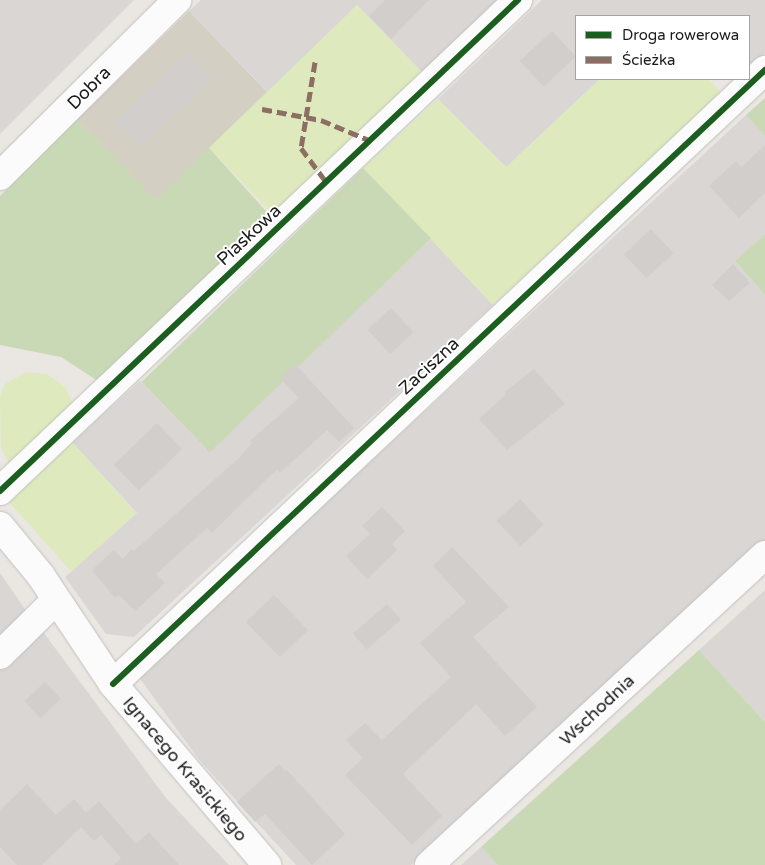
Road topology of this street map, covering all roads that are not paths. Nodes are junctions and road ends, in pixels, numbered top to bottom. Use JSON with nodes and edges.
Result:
{"nodes":[{"id":1,"x":177,"y":0,"type":"edge"},
{"id":2,"x":518,"y":0,"type":"edge"},
{"id":3,"x":765,"y":70,"type":"edge"},
{"id":4,"x":0,"y":176,"type":"edge"},
{"id":5,"x":0,"y":491,"type":"edge"},
{"id":6,"x":0,"y":526,"type":"edge"},
{"id":7,"x":765,"y":555,"type":"edge"},
{"id":8,"x":56,"y":600,"type":"junction"},
{"id":9,"x":0,"y":655,"type":"edge"},
{"id":10,"x":113,"y":684,"type":"junction"},
{"id":11,"x":267,"y":865,"type":"edge"},
{"id":12,"x":429,"y":865,"type":"edge"}],
"edges":[{"from":1,"to":4,"type":"street","name":"Dobra"},
{"from":2,"to":5,"type":"street","name":"Piaskowa"},
{"from":3,"to":10,"type":"street","name":"Zaciszna"},
{"from":6,"to":8,"type":"street","name":"Ignacego Krasickiego"},
{"from":7,"to":12,"type":"street","name":"Wschodnia"},
{"from":8,"to":9,"type":"street"},
{"from":8,"to":10,"type":"street","name":"Ignacego Krasickiego"},
{"from":10,"to":11,"type":"street","name":"Ignacego Krasickiego"}]}
